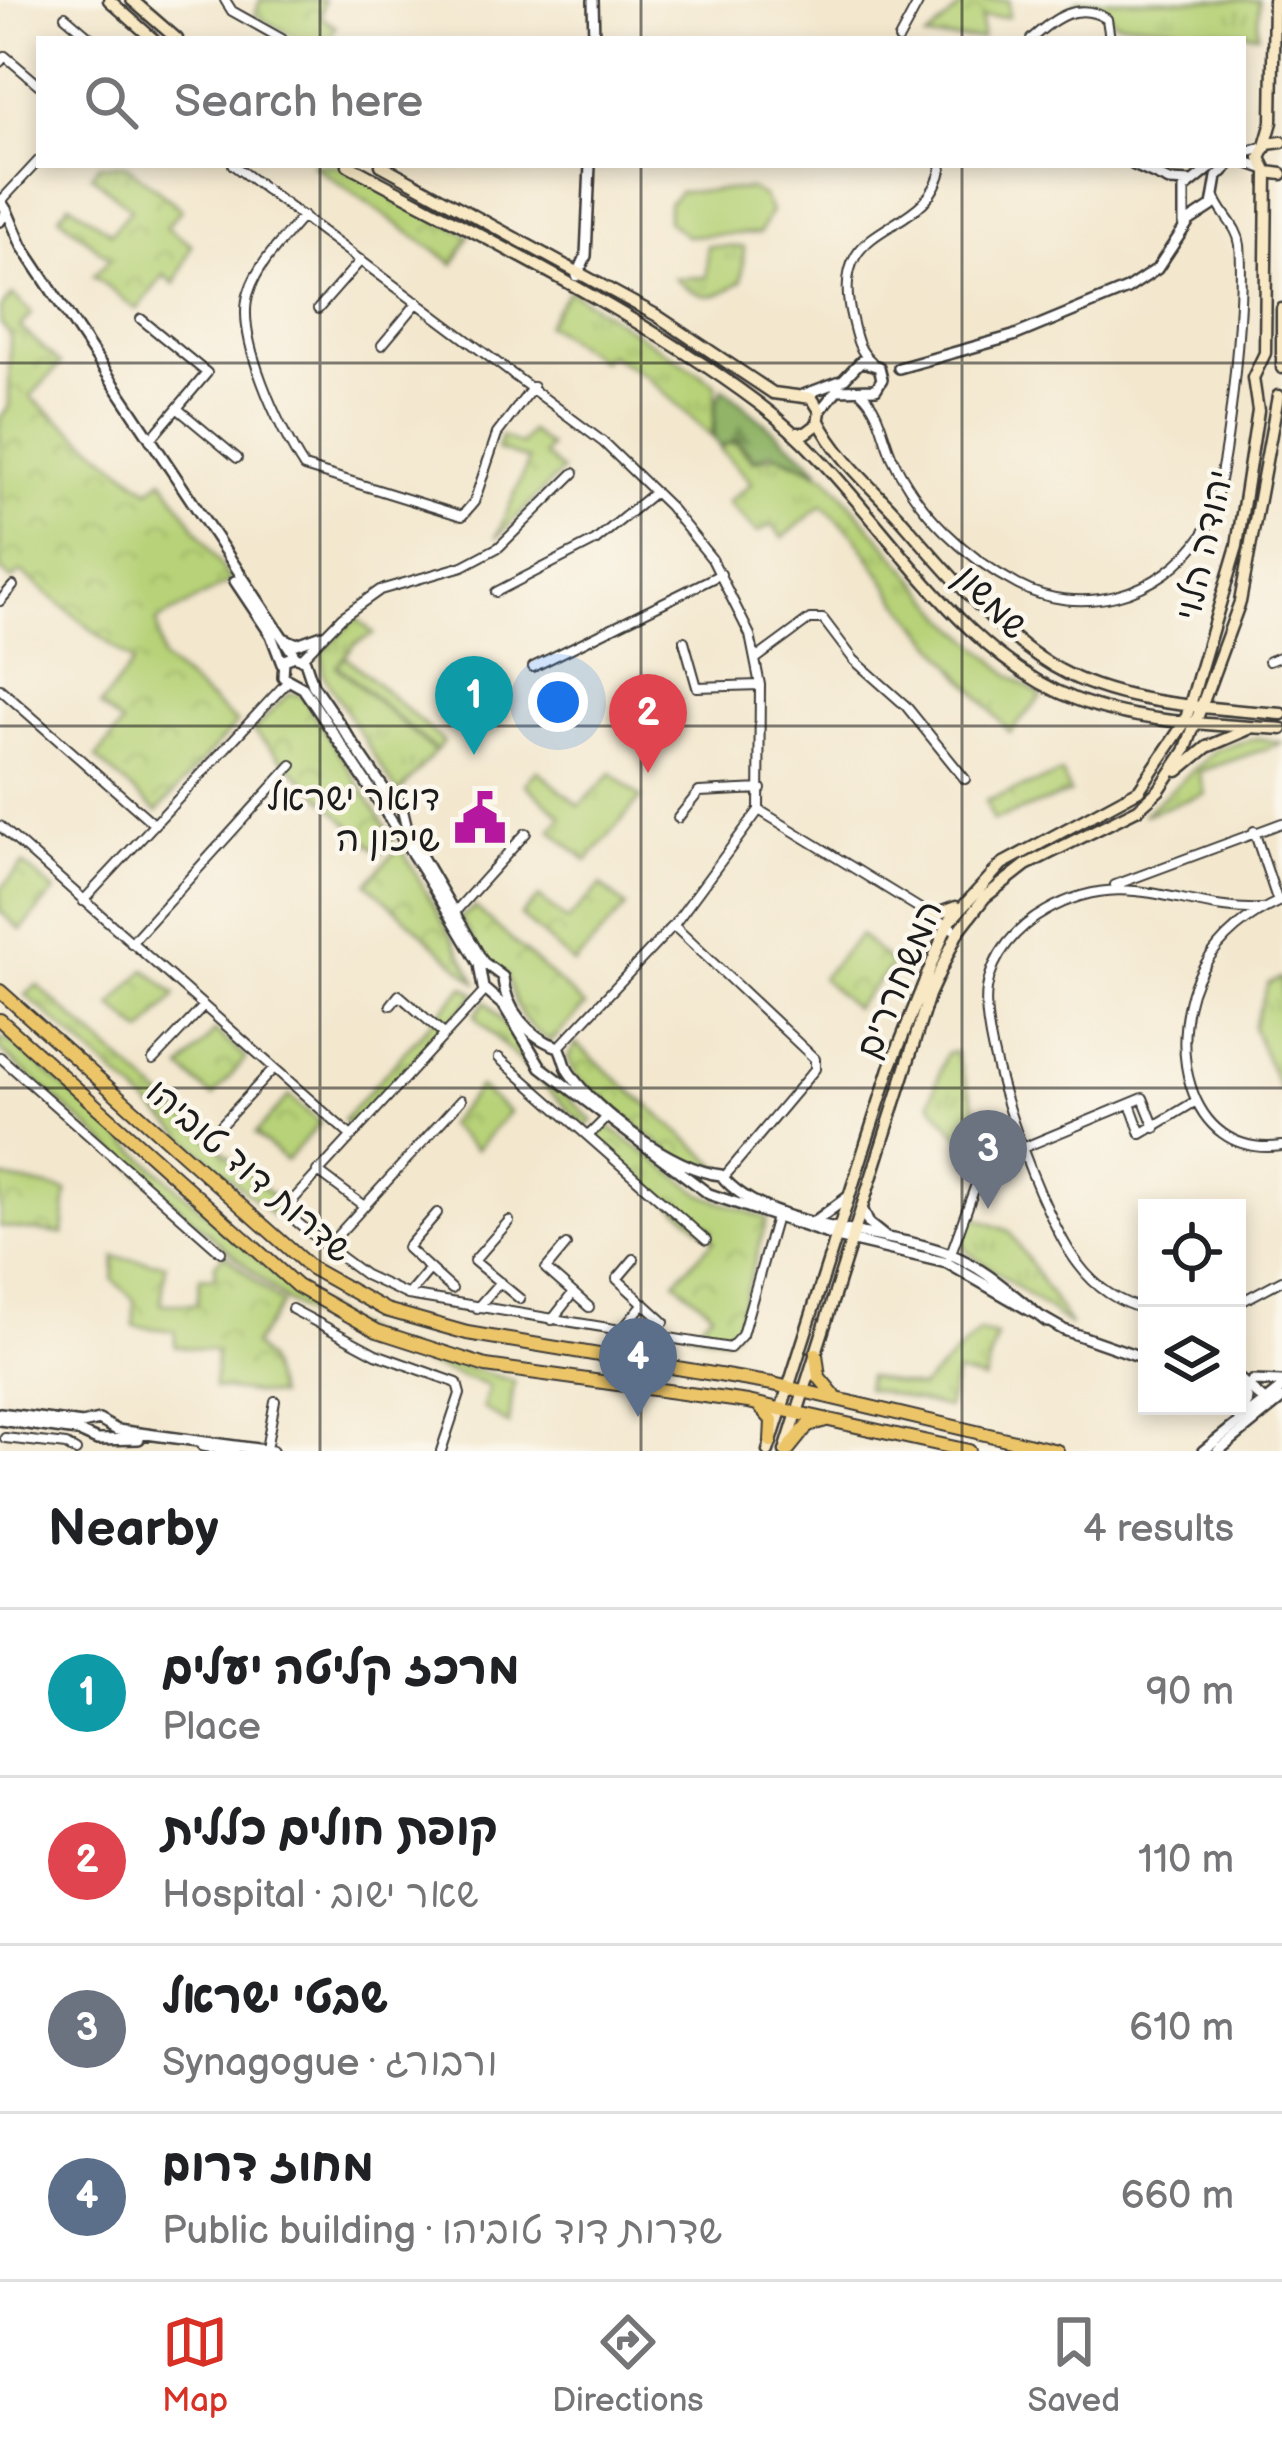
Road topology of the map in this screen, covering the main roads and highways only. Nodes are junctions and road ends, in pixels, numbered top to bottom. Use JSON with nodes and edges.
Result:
{"nodes":[{"id":1,"x":109,"y":0,"type":"edge"},
{"id":2,"x":132,"y":0,"type":"edge"},
{"id":3,"x":1274,"y":0,"type":"edge"},
{"id":4,"x":150,"y":36,"type":"edge"},
{"id":5,"x":174,"y":36,"type":"edge"},
{"id":6,"x":1282,"y":142,"type":"edge"},
{"id":7,"x":1264,"y":147,"type":"junction"},
{"id":8,"x":356,"y":168,"type":"edge"},
{"id":9,"x":387,"y":168,"type":"edge"},
{"id":10,"x":1265,"y":170,"type":"junction"},
{"id":11,"x":1282,"y":175,"type":"edge"},
{"id":12,"x":1282,"y":309,"type":"edge"},
{"id":13,"x":1262,"y":365,"type":"junction"},
{"id":14,"x":1282,"y":368,"type":"edge"},
{"id":15,"x":1258,"y":392,"type":"junction"},
{"id":16,"x":1280,"y":394,"type":"edge"},
{"id":17,"x":797,"y":396,"type":"junction"},
{"id":18,"x":819,"y":416,"type":"junction"},
{"id":19,"x":782,"y":424,"type":"junction"},
{"id":20,"x":794,"y":433,"type":"junction"},
{"id":21,"x":1217,"y":674,"type":"junction"},
{"id":22,"x":1201,"y":676,"type":"junction"},
{"id":23,"x":1150,"y":702,"type":"junction"},
{"id":24,"x":1191,"y":707,"type":"junction"},
{"id":25,"x":1205,"y":709,"type":"junction"},
{"id":26,"x":1239,"y":711,"type":"junction"},
{"id":27,"x":1282,"y":715,"type":"edge"},
{"id":28,"x":1144,"y":716,"type":"junction"},
{"id":29,"x":1192,"y":722,"type":"junction"},
{"id":30,"x":1260,"y":728,"type":"junction"},
{"id":31,"x":1282,"y":729,"type":"edge"},
{"id":32,"x":1167,"y":754,"type":"junction"},
{"id":33,"x":1159,"y":790,"type":"junction"},
{"id":34,"x":959,"y":906,"type":"junction"},
{"id":35,"x":934,"y":915,"type":"road end"},
{"id":36,"x":953,"y":927,"type":"junction"},
{"id":37,"x":1,"y":994,"type":"edge"},
{"id":38,"x":0,"y":1020,"type":"edge"},
{"id":39,"x":0,"y":1032,"type":"edge"},
{"id":40,"x":24,"y":1041,"type":"junction"},
{"id":41,"x":845,"y":1234,"type":"junction"},
{"id":42,"x":816,"y":1354,"type":"junction"},
{"id":43,"x":797,"y":1389,"type":"junction"},
{"id":44,"x":840,"y":1399,"type":"junction"},
{"id":45,"x":748,"y":1402,"type":"junction"},
{"id":46,"x":783,"y":1409,"type":"junction"},
{"id":47,"x":798,"y":1412,"type":"junction"},
{"id":48,"x":829,"y":1419,"type":"junction"},
{"id":49,"x":770,"y":1446,"type":"edge"},
{"id":50,"x":786,"y":1451,"type":"edge"},
{"id":51,"x":969,"y":1451,"type":"edge"},
{"id":52,"x":1057,"y":1451,"type":"edge"}],
"edges":[{"from":1,"to":4,"type":"main road"},
{"from":2,"to":5,"type":"main road"},
{"from":3,"to":7,"type":"main road"},
{"from":6,"to":7,"type":"main road"},
{"from":7,"to":10,"type":"main road"},
{"from":8,"to":19,"type":"main road"},
{"from":9,"to":17,"type":"main road"},
{"from":10,"to":11,"type":"main road"},
{"from":10,"to":13,"type":"main road"},
{"from":12,"to":14,"type":"main road"},
{"from":13,"to":14,"type":"main road"},
{"from":13,"to":15,"type":"main road","name":"יהודה הלוי"},
{"from":15,"to":16,"type":"main road"},
{"from":15,"to":22,"type":"main road","name":"יהודה הלוי"},
{"from":16,"to":21,"type":"main road","name":"יהודה הלוי"},
{"from":17,"to":18,"type":"main road"},
{"from":17,"to":19,"type":"main road"},
{"from":18,"to":20,"type":"main road"},
{"from":18,"to":23,"type":"main road","name":"שמשון"},
{"from":19,"to":20,"type":"main road"},
{"from":20,"to":28,"type":"main road","name":"שמשון"},
{"from":21,"to":25,"type":"main road","name":"יהודה הלוי"},
{"from":21,"to":26,"type":"main road"},
{"from":22,"to":23,"type":"main road"},
{"from":22,"to":24,"type":"main road","name":"יהודה הלוי"},
{"from":23,"to":24,"type":"main road","name":"שמשון"},
{"from":24,"to":25,"type":"main road"},
{"from":24,"to":29,"type":"main road","name":"המשחררים"},
{"from":25,"to":26,"type":"main road"},
{"from":25,"to":29,"type":"main road","name":"המשחררים"},
{"from":26,"to":27,"type":"main road"},
{"from":28,"to":29,"type":"main road","name":"שמשון"},
{"from":28,"to":32,"type":"main road"},
{"from":29,"to":30,"type":"main road"},
{"from":29,"to":32,"type":"main road","name":"המשחררים"},
{"from":29,"to":33,"type":"main road","name":"המשחררים"},
{"from":30,"to":31,"type":"main road"},
{"from":30,"to":33,"type":"main road"},
{"from":32,"to":34,"type":"main road","name":"המשחררים"},
{"from":33,"to":36,"type":"main road","name":"המשחררים"},
{"from":34,"to":35,"type":"main road"},
{"from":34,"to":36,"type":"main road","name":"המשחררים"},
{"from":36,"to":41,"type":"main road","name":"המשחררים"},
{"from":36,"to":41,"type":"main road","name":"המשחררים"},
{"from":37,"to":43,"type":"highway","name":"שדרות דוד טוביהו"},
{"from":38,"to":40,"type":"highway","name":"שדרות דוד טוביהו"},
{"from":39,"to":40,"type":"highway"},
{"from":40,"to":45,"type":"highway","name":"שדרות דוד טוביהו"},
{"from":41,"to":42,"type":"main road","name":"המשחררים"},
{"from":41,"to":43,"type":"main road","name":"המשחררים"},
{"from":42,"to":43,"type":"main road","name":"המשחררים"},
{"from":42,"to":44,"type":"highway"},
{"from":43,"to":44,"type":"highway","name":"שדרות דוד טוביהו"},
{"from":43,"to":46,"type":"main road"},
{"from":43,"to":47,"type":"main road"},
{"from":44,"to":52,"type":"highway","name":"שדרות דוד טוביהו"},
{"from":45,"to":46,"type":"highway","name":"שדרות דוד טוביהו"},
{"from":45,"to":49,"type":"highway"},
{"from":46,"to":47,"type":"highway","name":"שדרות דוד טוביהו"},
{"from":46,"to":49,"type":"main road"},
{"from":47,"to":48,"type":"highway","name":"שדרות דוד טוביהו"},
{"from":47,"to":50,"type":"main road"},
{"from":48,"to":50,"type":"highway"},
{"from":48,"to":51,"type":"highway","name":"שדרות דוד טוביהו"}]}
